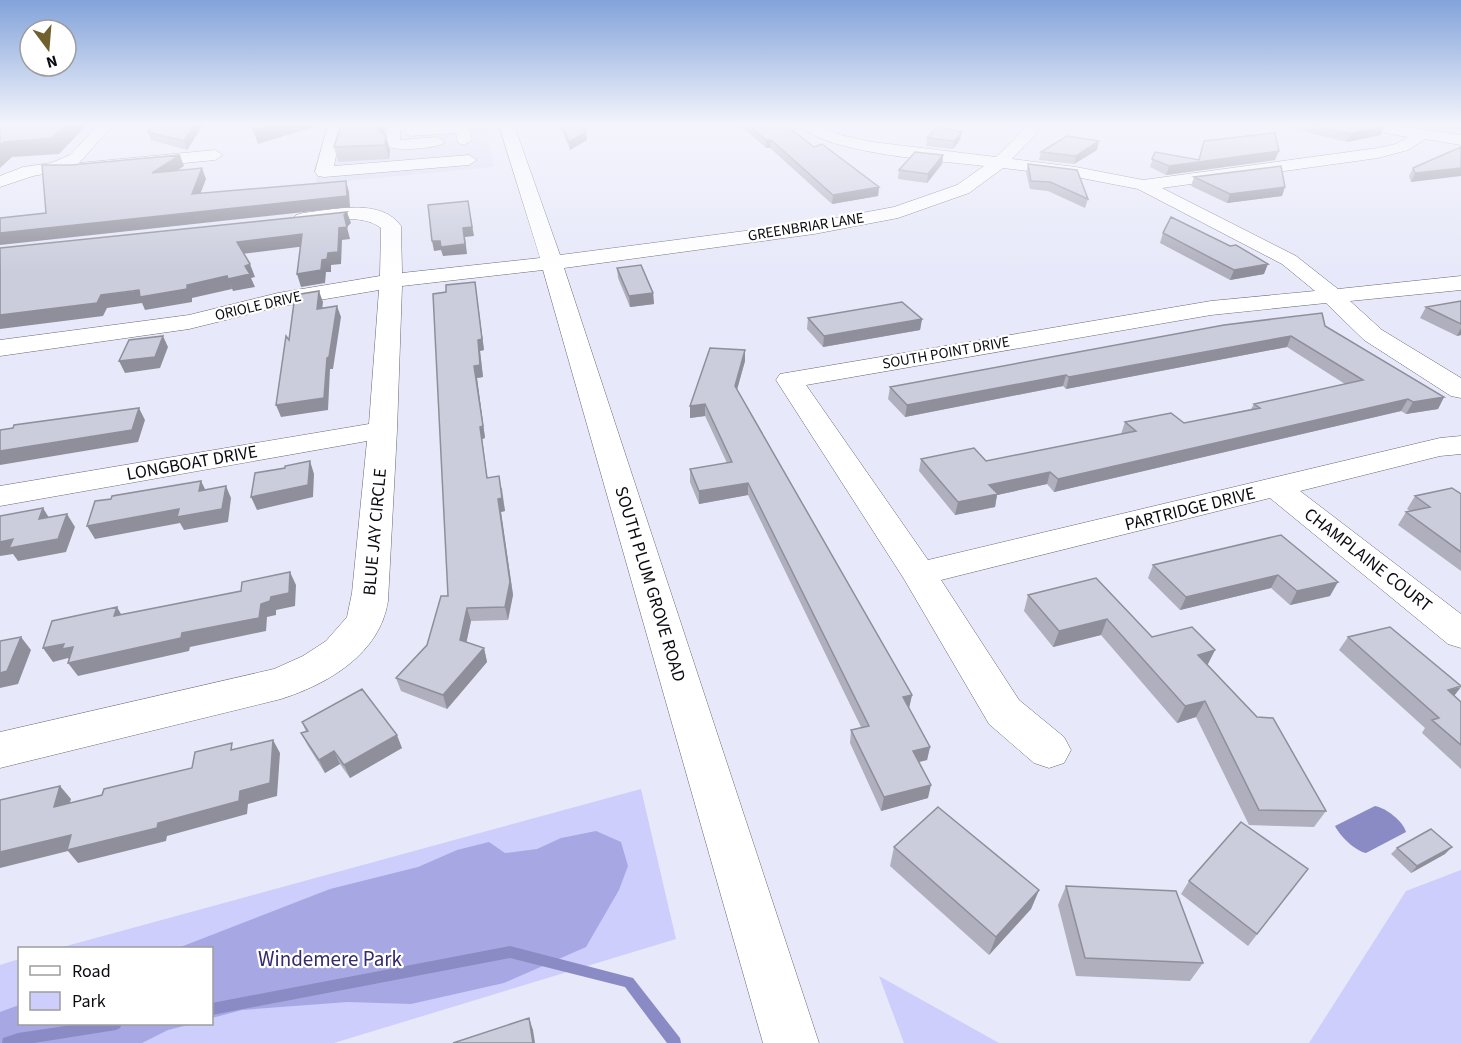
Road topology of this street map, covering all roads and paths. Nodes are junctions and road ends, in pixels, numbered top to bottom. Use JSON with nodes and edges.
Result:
{"nodes":[{"id":1,"x":22,"y":174,"type":"edge"},
{"id":2,"x":517,"y":174,"type":"edge"},
{"id":3,"x":984,"y":174,"type":"edge"},
{"id":4,"x":1085,"y":174,"type":"edge"},
{"id":5,"x":1226,"y":174,"type":"edge"},
{"id":6,"x":0,"y":182,"type":"edge"},
{"id":7,"x":1143,"y":185,"type":"junction"},
{"id":8,"x":283,"y":222,"type":"edge"},
{"id":9,"x":551,"y":263,"type":"junction"},
{"id":10,"x":391,"y":281,"type":"junction"},
{"id":11,"x":1461,"y":283,"type":"edge"},
{"id":12,"x":1333,"y":296,"type":"junction"},
{"id":13,"x":0,"y":348,"type":"edge"},
{"id":14,"x":1461,"y":390,"type":"edge"},
{"id":15,"x":383,"y":430,"type":"junction"},
{"id":16,"x":1461,"y":445,"type":"edge"},
{"id":17,"x":1275,"y":487,"type":"junction"},
{"id":18,"x":0,"y":496,"type":"edge"},
{"id":19,"x":919,"y":574,"type":"junction"},
{"id":20,"x":1461,"y":634,"type":"edge"},
{"id":21,"x":0,"y":750,"type":"edge"},
{"id":22,"x":1049,"y":750,"type":"dead end"},
{"id":23,"x":791,"y":1043,"type":"edge"}],
"edges":[{"from":1,"to":6,"type":"street"},
{"from":2,"to":9,"type":"street","name":"SOUTH PLUM GROVE ROAD"},
{"from":3,"to":9,"type":"street","name":"GREENBRIAR LANE"},
{"from":4,"to":7,"type":"street"},
{"from":5,"to":7,"type":"street"},
{"from":7,"to":12,"type":"street"},
{"from":8,"to":10,"type":"street","name":"BLUE JAY CIRCLE"},
{"from":9,"to":10,"type":"street","name":"ORIOLE DRIVE"},
{"from":9,"to":23,"type":"street","name":"SOUTH PLUM GROVE ROAD"},
{"from":10,"to":13,"type":"street","name":"ORIOLE DRIVE"},
{"from":10,"to":15,"type":"street","name":"BLUE JAY CIRCLE"},
{"from":11,"to":12,"type":"street"},
{"from":12,"to":14,"type":"street"},
{"from":12,"to":19,"type":"street","name":"SOUTH POINT DRIVE"},
{"from":15,"to":18,"type":"street","name":"LONGBOAT DRIVE"},
{"from":15,"to":21,"type":"street","name":"BLUE JAY CIRCLE"},
{"from":16,"to":17,"type":"street","name":"PARTRIDGE DRIVE"},
{"from":17,"to":19,"type":"street","name":"PARTRIDGE DRIVE"},
{"from":17,"to":20,"type":"street","name":"CHAMPLAINE COURT"},
{"from":19,"to":22,"type":"street"}]}
